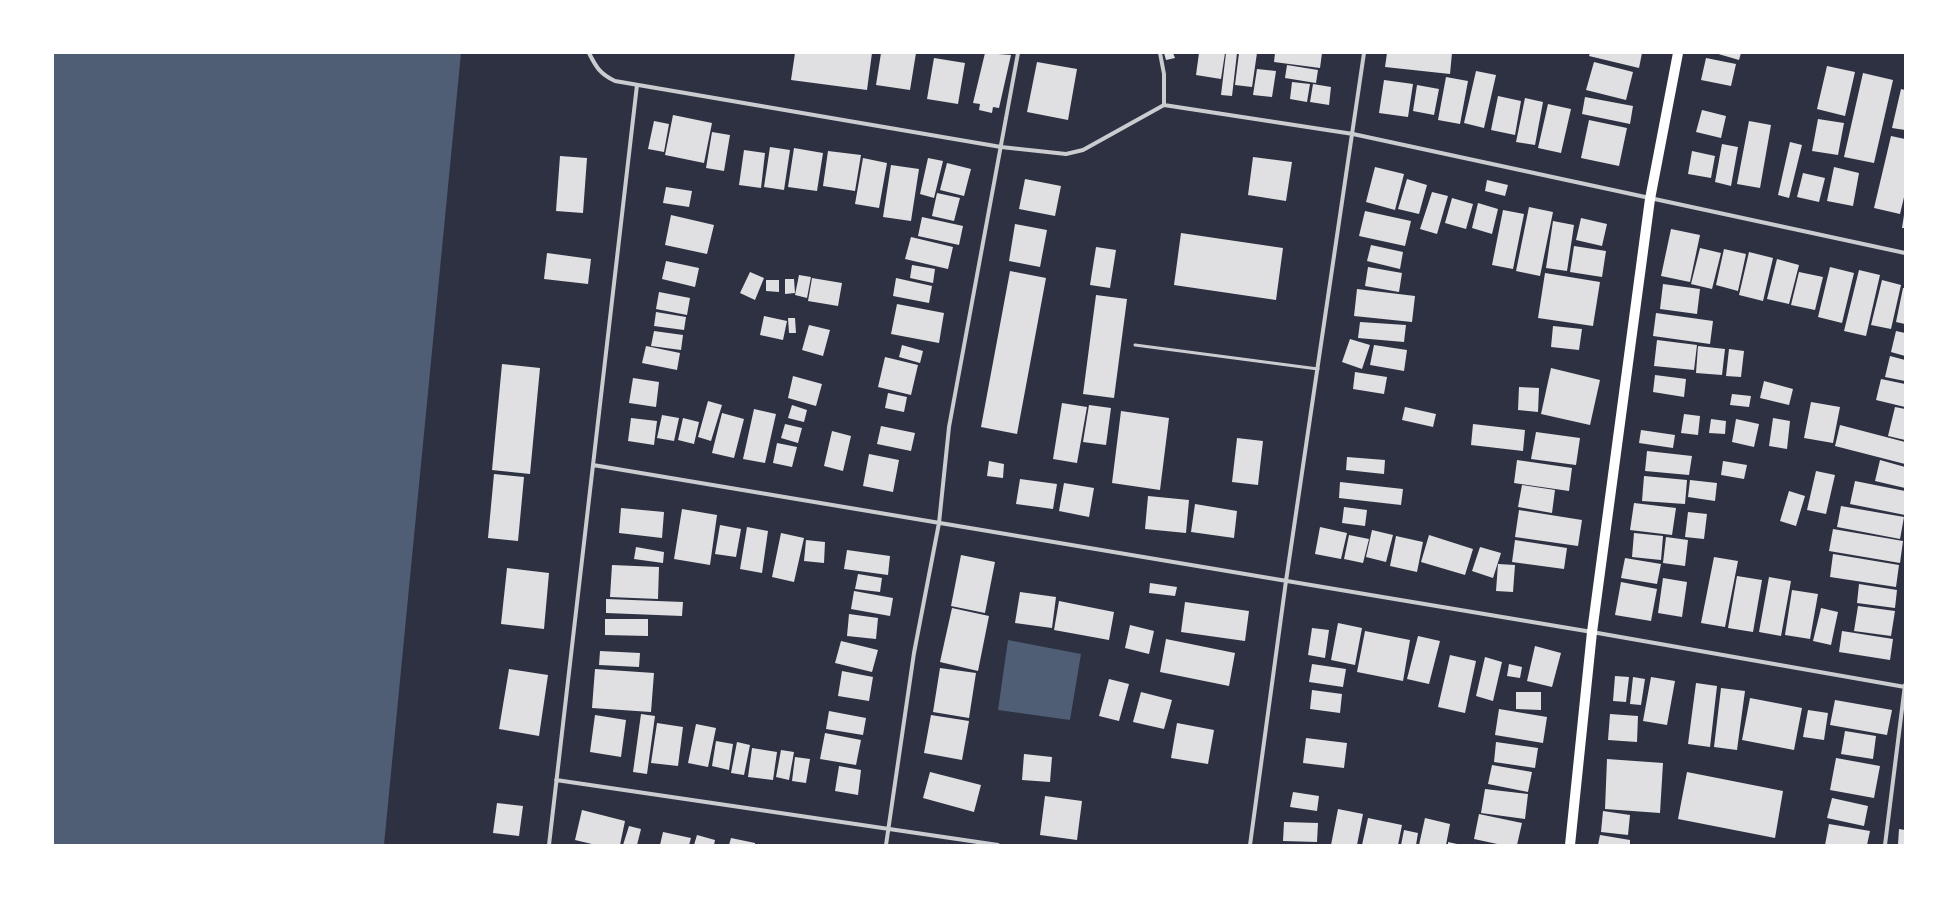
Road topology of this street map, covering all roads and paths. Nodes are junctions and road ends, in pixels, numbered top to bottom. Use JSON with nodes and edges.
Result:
{"nodes":[{"id":1,"x":589,"y":53,"type":"edge"},
{"id":2,"x":1018,"y":53,"type":"edge"},
{"id":3,"x":1160,"y":53,"type":"edge"},
{"id":4,"x":1364,"y":53,"type":"edge"},
{"id":5,"x":1678,"y":53,"type":"edge"},
{"id":6,"x":637,"y":84,"type":"junction"},
{"id":7,"x":1164,"y":105,"type":"junction"},
{"id":8,"x":1353,"y":134,"type":"junction"},
{"id":9,"x":1001,"y":147,"type":"junction"},
{"id":10,"x":1650,"y":199,"type":"junction"},
{"id":11,"x":1905,"y":253,"type":"edge"},
{"id":12,"x":1135,"y":345,"type":"dead end"},
{"id":13,"x":1318,"y":369,"type":"junction"},
{"id":14,"x":593,"y":465,"type":"junction"},
{"id":15,"x":939,"y":523,"type":"junction"},
{"id":16,"x":1286,"y":581,"type":"junction"},
{"id":17,"x":1592,"y":632,"type":"junction"},
{"id":18,"x":1905,"y":686,"type":"edge"},
{"id":19,"x":556,"y":780,"type":"junction"},
{"id":20,"x":889,"y":829,"type":"junction"},
{"id":21,"x":549,"y":845,"type":"edge"},
{"id":22,"x":886,"y":845,"type":"edge"},
{"id":23,"x":998,"y":845,"type":"edge"},
{"id":24,"x":1250,"y":845,"type":"edge"},
{"id":25,"x":1570,"y":845,"type":"edge"},
{"id":26,"x":1885,"y":845,"type":"edge"}],
"edges":[{"from":1,"to":6,"type":"street"},
{"from":2,"to":9,"type":"street"},
{"from":3,"to":7,"type":"street"},
{"from":4,"to":8,"type":"street"},
{"from":5,"to":10,"type":"main road"},
{"from":6,"to":9,"type":"street"},
{"from":6,"to":14,"type":"street"},
{"from":7,"to":8,"type":"street"},
{"from":7,"to":9,"type":"street"},
{"from":8,"to":10,"type":"street"},
{"from":8,"to":13,"type":"street"},
{"from":9,"to":15,"type":"street"},
{"from":10,"to":11,"type":"street"},
{"from":10,"to":17,"type":"main road"},
{"from":12,"to":13,"type":"lane"},
{"from":13,"to":16,"type":"street"},
{"from":14,"to":15,"type":"street"},
{"from":14,"to":19,"type":"street"},
{"from":15,"to":16,"type":"street"},
{"from":15,"to":20,"type":"street"},
{"from":16,"to":17,"type":"street"},
{"from":16,"to":24,"type":"street"},
{"from":17,"to":18,"type":"street"},
{"from":17,"to":25,"type":"main road"},
{"from":18,"to":26,"type":"street"},
{"from":19,"to":20,"type":"street"},
{"from":19,"to":21,"type":"street"},
{"from":20,"to":22,"type":"street"},
{"from":20,"to":23,"type":"street"}]}
